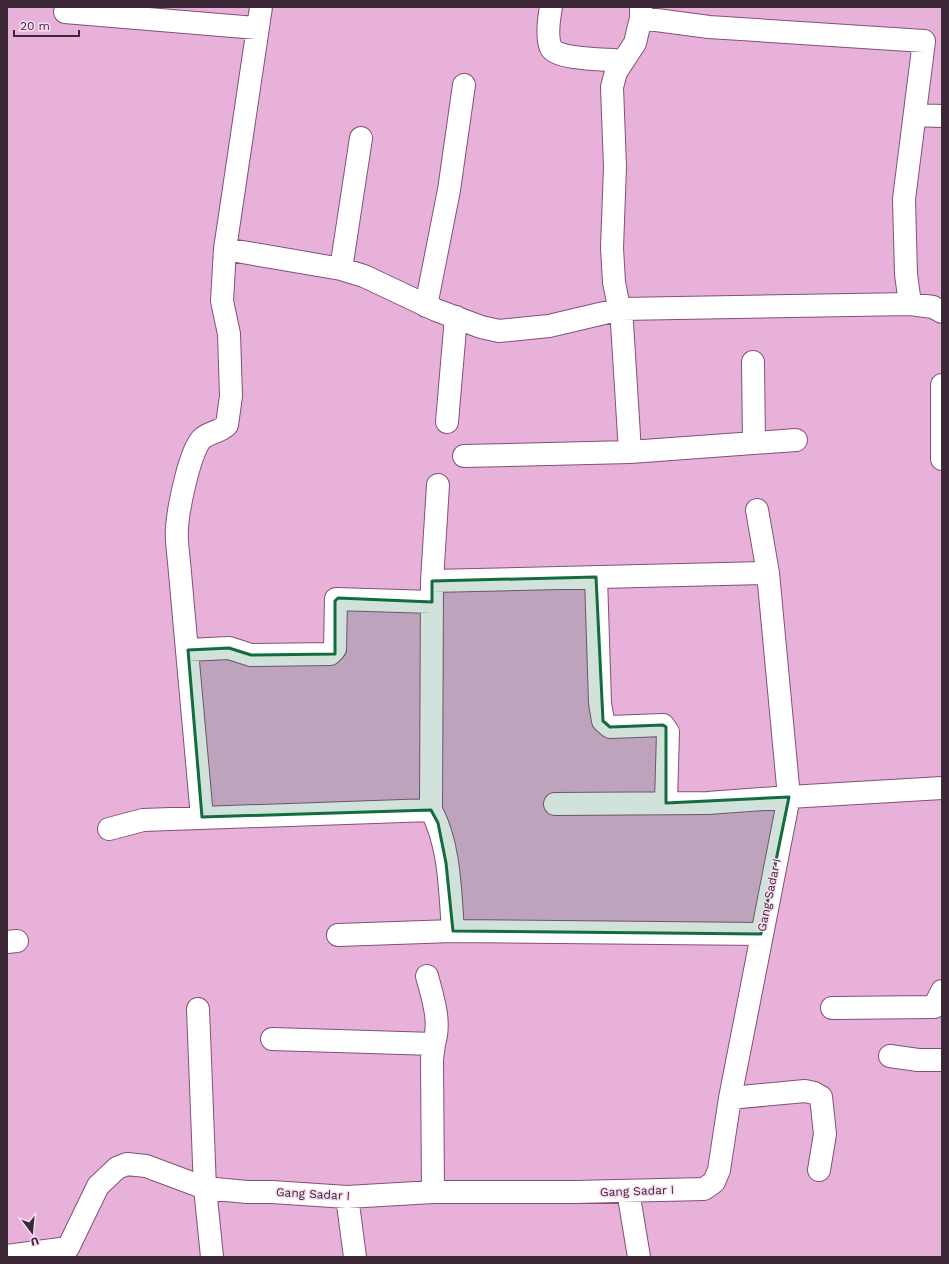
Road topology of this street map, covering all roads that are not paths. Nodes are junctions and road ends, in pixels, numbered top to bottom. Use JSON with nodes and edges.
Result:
{"nodes":[{"id":1,"x":551,"y":7,"type":"edge"},
{"id":2,"x":65,"y":12,"type":"dead end"},
{"id":3,"x":641,"y":12,"type":"edge"},
{"id":4,"x":259,"y":17,"type":"edge"},
{"id":5,"x":933,"y":41,"type":"edge"},
{"id":6,"x":623,"y":61,"type":"junction"},
{"id":7,"x":464,"y":85,"type":"dead end"},
{"id":8,"x":915,"y":115,"type":"junction"},
{"id":9,"x":942,"y":116,"type":"edge"},
{"id":10,"x":361,"y":138,"type":"dead end"},
{"id":11,"x":225,"y":249,"type":"junction"},
{"id":12,"x":341,"y":269,"type":"junction"},
{"id":13,"x":910,"y":304,"type":"junction"},
{"id":14,"x":426,"y":306,"type":"junction"},
{"id":15,"x":621,"y":309,"type":"junction"},
{"id":16,"x":942,"y":312,"type":"edge"},
{"id":17,"x":456,"y":317,"type":"junction"},
{"id":18,"x":753,"y":362,"type":"dead end"},
{"id":19,"x":942,"y":385,"type":"edge"},
{"id":20,"x":447,"y":422,"type":"dead end"},
{"id":21,"x":796,"y":440,"type":"dead end"},
{"id":22,"x":754,"y":443,"type":"junction"},
{"id":23,"x":942,"y":446,"type":"edge"},
{"id":24,"x":630,"y":452,"type":"junction"},
{"id":25,"x":464,"y":456,"type":"dead end"},
{"id":26,"x":438,"y":485,"type":"dead end"},
{"id":27,"x":757,"y":510,"type":"dead end"},
{"id":28,"x":768,"y":573,"type":"junction"},
{"id":29,"x":596,"y":577,"type":"junction"},
{"id":30,"x":432,"y":580,"type":"junction"},
{"id":31,"x":432,"y":602,"type":"junction"},
{"id":32,"x":188,"y":650,"type":"junction"},
{"id":33,"x":942,"y":788,"type":"edge"},
{"id":34,"x":789,"y":798,"type":"junction"},
{"id":35,"x":666,"y":803,"type":"junction"},
{"id":36,"x":555,"y":804,"type":"dead end"},
{"id":37,"x":431,"y":810,"type":"junction"},
{"id":38,"x":202,"y":817,"type":"junction"},
{"id":39,"x":109,"y":829,"type":"dead end"},
{"id":40,"x":453,"y":931,"type":"junction"},
{"id":41,"x":761,"y":934,"type":"junction"},
{"id":42,"x":338,"y":935,"type":"dead end"},
{"id":43,"x":427,"y":976,"type":"dead end"},
{"id":44,"x":942,"y":991,"type":"edge"},
{"id":45,"x":832,"y":1008,"type":"dead end"},
{"id":46,"x":198,"y":1009,"type":"dead end"},
{"id":47,"x":272,"y":1039,"type":"dead end"},
{"id":48,"x":434,"y":1044,"type":"junction"},
{"id":49,"x":890,"y":1056,"type":"dead end"},
{"id":50,"x":942,"y":1060,"type":"edge"},
{"id":51,"x":730,"y":1098,"type":"junction"},
{"id":52,"x":819,"y":1170,"type":"dead end"},
{"id":53,"x":205,"y":1188,"type":"junction"},
{"id":54,"x":628,"y":1191,"type":"junction"},
{"id":55,"x":433,"y":1192,"type":"junction"},
{"id":56,"x":347,"y":1197,"type":"junction"},
{"id":57,"x":7,"y":1256,"type":"edge"},
{"id":58,"x":212,"y":1257,"type":"edge"},
{"id":59,"x":355,"y":1257,"type":"edge"},
{"id":60,"x":638,"y":1257,"type":"edge"}],
"edges":[{"from":1,"to":6,"type":"street"},
{"from":2,"to":4,"type":"street"},
{"from":3,"to":5,"type":"street"},
{"from":3,"to":6,"type":"street"},
{"from":4,"to":11,"type":"street"},
{"from":5,"to":8,"type":"street"},
{"from":6,"to":15,"type":"street"},
{"from":7,"to":14,"type":"street"},
{"from":8,"to":9,"type":"street"},
{"from":8,"to":13,"type":"street"},
{"from":10,"to":12,"type":"street"},
{"from":11,"to":12,"type":"street"},
{"from":11,"to":32,"type":"street"},
{"from":12,"to":14,"type":"street"},
{"from":13,"to":15,"type":"street"},
{"from":13,"to":16,"type":"street"},
{"from":14,"to":17,"type":"street"},
{"from":15,"to":17,"type":"street"},
{"from":15,"to":24,"type":"street"},
{"from":17,"to":20,"type":"street"},
{"from":18,"to":22,"type":"street"},
{"from":19,"to":23,"type":"street"},
{"from":21,"to":22,"type":"street"},
{"from":22,"to":24,"type":"street"},
{"from":24,"to":25,"type":"street"},
{"from":26,"to":30,"type":"street"},
{"from":27,"to":28,"type":"street","name":"Gang Sadar I"},
{"from":28,"to":29,"type":"street"},
{"from":28,"to":34,"type":"street","name":"Gang Sadar I"},
{"from":29,"to":30,"type":"street"},
{"from":29,"to":35,"type":"street"},
{"from":30,"to":31,"type":"street"},
{"from":31,"to":32,"type":"street"},
{"from":31,"to":37,"type":"street"},
{"from":32,"to":38,"type":"street"},
{"from":33,"to":34,"type":"street"},
{"from":34,"to":35,"type":"street"},
{"from":34,"to":41,"type":"street","name":"Gang Sadar I"},
{"from":35,"to":36,"type":"street"},
{"from":37,"to":38,"type":"street"},
{"from":37,"to":40,"type":"street"},
{"from":38,"to":39,"type":"street"},
{"from":40,"to":41,"type":"street"},
{"from":40,"to":42,"type":"street"},
{"from":41,"to":51,"type":"street","name":"Gang Sadar I"},
{"from":43,"to":48,"type":"street"},
{"from":44,"to":45,"type":"street"},
{"from":46,"to":53,"type":"street"},
{"from":47,"to":48,"type":"street"},
{"from":48,"to":55,"type":"street"},
{"from":49,"to":50,"type":"street"},
{"from":51,"to":52,"type":"street"},
{"from":51,"to":54,"type":"street","name":"Gang Sadar I"},
{"from":53,"to":56,"type":"street","name":"Gang Sadar I"},
{"from":53,"to":57,"type":"street","name":"Gang Sadar I"},
{"from":53,"to":58,"type":"street"},
{"from":54,"to":55,"type":"street","name":"Gang Sadar I"},
{"from":54,"to":60,"type":"street"},
{"from":55,"to":56,"type":"street","name":"Gang Sadar I"},
{"from":56,"to":59,"type":"street"}]}
